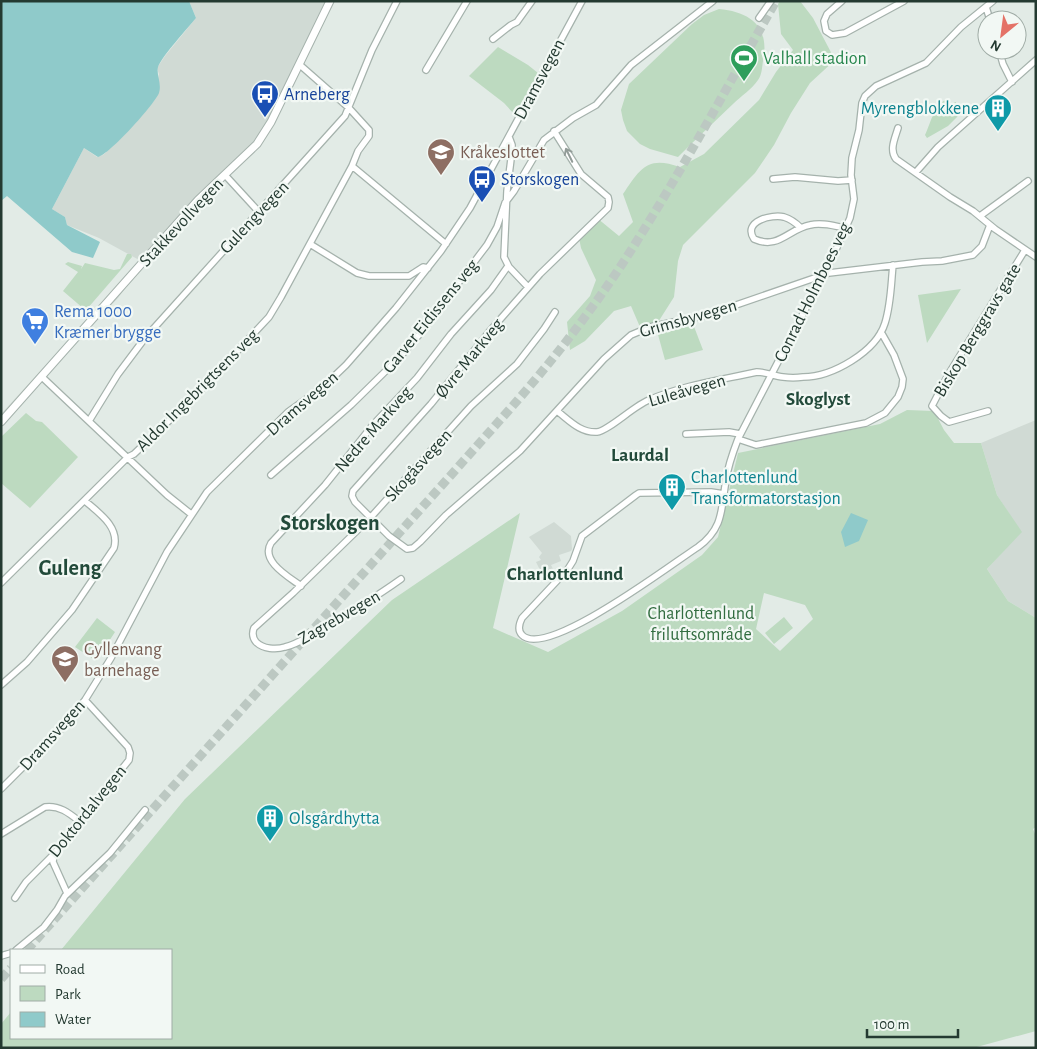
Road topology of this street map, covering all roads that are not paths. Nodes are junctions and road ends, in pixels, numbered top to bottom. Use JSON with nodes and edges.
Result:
{"nodes":[{"id":1,"x":330,"y":1,"type":"edge"},
{"id":2,"x":397,"y":1,"type":"edge"},
{"id":3,"x":467,"y":1,"type":"edge"},
{"id":4,"x":532,"y":1,"type":"edge"},
{"id":5,"x":582,"y":1,"type":"edge"},
{"id":6,"x":713,"y":1,"type":"edge"},
{"id":7,"x":771,"y":1,"type":"edge"},
{"id":8,"x":842,"y":1,"type":"edge"},
{"id":9,"x":904,"y":1,"type":"edge"},
{"id":10,"x":993,"y":1,"type":"edge"},
{"id":11,"x":986,"y":7,"type":"junction"},
{"id":12,"x":987,"y":10,"type":"edge"},
{"id":13,"x":759,"y":18,"type":"dead end"},
{"id":14,"x":494,"y":40,"type":"dead end"},
{"id":15,"x":1002,"y":60,"type":"edge"},
{"id":16,"x":1036,"y":60,"type":"edge"},
{"id":17,"x":300,"y":65,"type":"junction"},
{"id":18,"x":426,"y":70,"type":"dead end"},
{"id":19,"x":1012,"y":82,"type":"junction"},
{"id":20,"x":349,"y":108,"type":"junction"},
{"id":21,"x":898,"y":128,"type":"dead end"},
{"id":22,"x":554,"y":131,"type":"junction"},
{"id":23,"x":509,"y":137,"type":"junction"},
{"id":24,"x":352,"y":166,"type":"junction"},
{"id":25,"x":916,"y":172,"type":"junction"},
{"id":26,"x":225,"y":175,"type":"junction"},
{"id":27,"x":772,"y":179,"type":"dead end"},
{"id":28,"x":852,"y":180,"type":"junction"},
{"id":29,"x":1028,"y":181,"type":"dead end"},
{"id":30,"x":507,"y":200,"type":"junction"},
{"id":31,"x":259,"y":212,"type":"junction"},
{"id":32,"x":980,"y":216,"type":"junction"},
{"id":33,"x":990,"y":224,"type":"junction"},
{"id":34,"x":801,"y":228,"type":"junction"},
{"id":35,"x":845,"y":228,"type":"junction"},
{"id":36,"x":310,"y":244,"type":"junction"},
{"id":37,"x":446,"y":244,"type":"junction"},
{"id":38,"x":1025,"y":250,"type":"junction"},
{"id":39,"x":1036,"y":257,"type":"edge"},
{"id":40,"x":508,"y":266,"type":"junction"},
{"id":41,"x":893,"y":266,"type":"junction"},
{"id":42,"x":428,"y":268,"type":"junction"},
{"id":43,"x":822,"y":275,"type":"junction"},
{"id":44,"x":528,"y":287,"type":"junction"},
{"id":45,"x":555,"y":312,"type":"dead end"},
{"id":46,"x":881,"y":332,"type":"junction"},
{"id":47,"x":772,"y":374,"type":"junction"},
{"id":48,"x":42,"y":377,"type":"junction"},
{"id":49,"x":557,"y":411,"type":"junction"},
{"id":50,"x":988,"y":411,"type":"dead end"},
{"id":51,"x":89,"y":421,"type":"junction"},
{"id":52,"x":1,"y":422,"type":"edge"},
{"id":53,"x":686,"y":434,"type":"dead end"},
{"id":54,"x":739,"y":436,"type":"junction"},
{"id":55,"x":128,"y":458,"type":"junction"},
{"id":56,"x":271,"y":475,"type":"dead end"},
{"id":57,"x":724,"y":494,"type":"junction"},
{"id":58,"x":86,"y":500,"type":"junction"},
{"id":59,"x":191,"y":514,"type":"junction"},
{"id":60,"x":370,"y":517,"type":"junction"},
{"id":61,"x":401,"y":579,"type":"dead end"},
{"id":62,"x":1,"y":583,"type":"edge"},
{"id":63,"x":300,"y":586,"type":"junction"},
{"id":64,"x":252,"y":632,"type":"joint"},
{"id":65,"x":1,"y":686,"type":"edge"},
{"id":66,"x":85,"y":700,"type":"junction"},
{"id":67,"x":1,"y":789,"type":"edge"},
{"id":68,"x":146,"y":810,"type":"dead end"},
{"id":69,"x":80,"y":821,"type":"junction"},
{"id":70,"x":1,"y":834,"type":"edge"},
{"id":71,"x":54,"y":854,"type":"junction"},
{"id":72,"x":67,"y":893,"type":"junction"},
{"id":73,"x":15,"y":898,"type":"dead end"},
{"id":74,"x":17,"y":949,"type":"edge"}],
"edges":[{"from":1,"to":17,"type":"street","name":"Stakkevollvegen"},
{"from":2,"to":20,"type":"street","name":"Gulengvegen"},
{"from":3,"to":18,"type":"street"},
{"from":4,"to":14,"type":"street"},
{"from":5,"to":23,"type":"street","name":"Dramsvegen"},
{"from":6,"to":22,"type":"street","name":"Garver Eidissens veg"},
{"from":7,"to":13,"type":"street"},
{"from":8,"to":9,"type":"street"},
{"from":10,"to":11,"type":"street","name":"Conrad Holmboes veg"},
{"from":11,"to":12,"type":"street"},
{"from":11,"to":28,"type":"street","name":"Conrad Holmboes veg"},
{"from":15,"to":19,"type":"street"},
{"from":16,"to":19,"type":"street"},
{"from":17,"to":20,"type":"street"},
{"from":17,"to":26,"type":"street","name":"Stakkevollvegen"},
{"from":19,"to":25,"type":"street"},
{"from":20,"to":24,"type":"street","name":"Aldor Ingebrigtsens veg"},
{"from":20,"to":31,"type":"street","name":"Gulengvegen"},
{"from":21,"to":25,"type":"street"},
{"from":22,"to":30,"type":"street","name":"Garver Eidissens veg"},
{"from":44,"to":22,"type":"street","name":"Øvre Markveg","one_way":true},
{"from":23,"to":30,"type":"street"},
{"from":23,"to":37,"type":"street","name":"Dramsvegen"},
{"from":24,"to":36,"type":"street","name":"Aldor Ingebrigtsens veg"},
{"from":24,"to":37,"type":"street"},
{"from":25,"to":32,"type":"street"},
{"from":26,"to":31,"type":"street"},
{"from":26,"to":48,"type":"street","name":"Stakkevollvegen"},
{"from":27,"to":28,"type":"street"},
{"from":28,"to":35,"type":"street","name":"Conrad Holmboes veg"},
{"from":29,"to":32,"type":"street"},
{"from":30,"to":40,"type":"street"},
{"from":30,"to":56,"type":"street","name":"Garver Eidissens veg"},
{"from":31,"to":51,"type":"street","name":"Gulengvegen"},
{"from":32,"to":33,"type":"street"},
{"from":33,"to":38,"type":"street"},
{"from":33,"to":41,"type":"street","name":"Grimsbyvegen"},
{"from":34,"to":34,"type":"street"},
{"from":34,"to":35,"type":"street"},
{"from":35,"to":43,"type":"street","name":"Conrad Holmboes veg"},
{"from":36,"to":42,"type":"street"},
{"from":36,"to":55,"type":"street","name":"Aldor Ingebrigtsens veg"},
{"from":37,"to":42,"type":"street","name":"Dramsvegen"},
{"from":38,"to":39,"type":"street"},
{"from":38,"to":50,"type":"street","name":"Biskop Berggravs gate"},
{"from":40,"to":44,"type":"street"},
{"from":40,"to":63,"type":"street","name":"Nedre Markveg"},
{"from":41,"to":43,"type":"street","name":"Grimsbyvegen"},
{"from":41,"to":46,"type":"street"},
{"from":42,"to":59,"type":"street","name":"Dramsvegen"},
{"from":43,"to":47,"type":"street","name":"Conrad Holmboes veg"},
{"from":43,"to":49,"type":"street","name":"Grimsbyvegen"},
{"from":44,"to":60,"type":"street","name":"Øvre Markveg"},
{"from":45,"to":60,"type":"street","name":"Skogåsvegen"},
{"from":46,"to":47,"type":"street","name":"Luleåvegen"},
{"from":46,"to":54,"type":"street"},
{"from":47,"to":49,"type":"street","name":"Luleåvegen"},
{"from":47,"to":54,"type":"street","name":"Conrad Holmboes veg"},
{"from":48,"to":51,"type":"street"},
{"from":48,"to":52,"type":"street","name":"Stakkevollvegen"},
{"from":49,"to":60,"type":"street","name":"Grimsbyvegen"},
{"from":51,"to":55,"type":"street"},
{"from":53,"to":54,"type":"street"},
{"from":54,"to":57,"type":"street","name":"Conrad Holmboes veg"},
{"from":55,"to":58,"type":"street","name":"Aldor Ingebrigtsens veg"},
{"from":55,"to":59,"type":"street"},
{"from":57,"to":57,"type":"street","name":"Conrad Holmboes veg"},
{"from":58,"to":62,"type":"street","name":"Aldor Ingebrigtsens veg"},
{"from":58,"to":65,"type":"street"},
{"from":59,"to":66,"type":"street","name":"Dramsvegen"},
{"from":60,"to":63,"type":"street","name":"Skogåsvegen"},
{"from":61,"to":64,"type":"street","name":"Zagrebvegen"},
{"from":63,"to":64,"type":"street","name":"Skogåsvegen"},
{"from":66,"to":67,"type":"street","name":"Dramsvegen"},
{"from":66,"to":69,"type":"street","name":"Doktordalvegen"},
{"from":68,"to":72,"type":"street"},
{"from":69,"to":70,"type":"street"},
{"from":69,"to":71,"type":"street","name":"Doktordalvegen"},
{"from":71,"to":72,"type":"street"},
{"from":71,"to":73,"type":"street","name":"Doktordalvegen"},
{"from":72,"to":74,"type":"street"}]}
